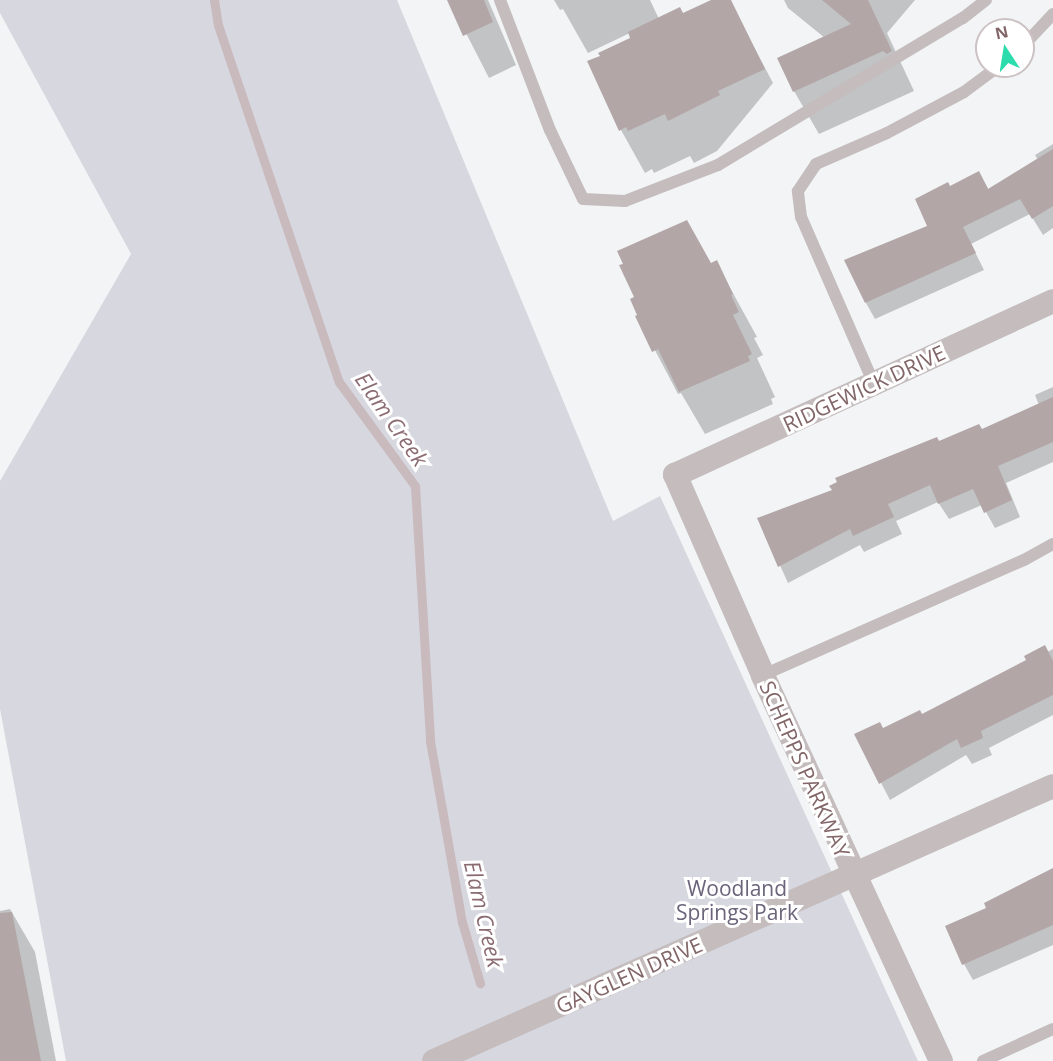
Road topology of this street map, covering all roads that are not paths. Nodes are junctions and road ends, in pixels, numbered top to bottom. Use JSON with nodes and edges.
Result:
{"nodes":[{"id":1,"x":500,"y":0,"type":"edge"},
{"id":2,"x":986,"y":0,"type":"edge"},
{"id":3,"x":1053,"y":14,"type":"edge"},
{"id":4,"x":1035,"y":33,"type":"edge"},
{"id":5,"x":983,"y":78,"type":"edge"},
{"id":6,"x":1053,"y":301,"type":"edge"},
{"id":7,"x":874,"y":384,"type":"junction"},
{"id":8,"x":675,"y":475,"type":"joint"},
{"id":9,"x":1053,"y":544,"type":"edge"},
{"id":10,"x":763,"y":675,"type":"junction"},
{"id":11,"x":1053,"y":786,"type":"edge"},
{"id":12,"x":854,"y":876,"type":"junction"},
{"id":13,"x":1053,"y":1029,"type":"edge"},
{"id":14,"x":434,"y":1061,"type":"edge"},
{"id":15,"x":940,"y":1061,"type":"edge"},
{"id":16,"x":983,"y":1061,"type":"edge"}],
"edges":[{"from":1,"to":2,"type":"lane"},
{"from":3,"to":4,"type":"lane"},
{"from":5,"to":7,"type":"lane"},
{"from":6,"to":7,"type":"street","name":"RIDGEWICK DRIVE"},
{"from":7,"to":8,"type":"street","name":"RIDGEWICK DRIVE"},
{"from":8,"to":10,"type":"street","name":"SCHEPPS PARKWAY"},
{"from":9,"to":10,"type":"lane"},
{"from":10,"to":12,"type":"street","name":"SCHEPPS PARKWAY"},
{"from":11,"to":12,"type":"street","name":"GAYGLEN DRIVE"},
{"from":12,"to":14,"type":"street","name":"GAYGLEN DRIVE"},
{"from":12,"to":15,"type":"street","name":"SCHEPPS PARKWAY"},
{"from":13,"to":16,"type":"lane"}]}
